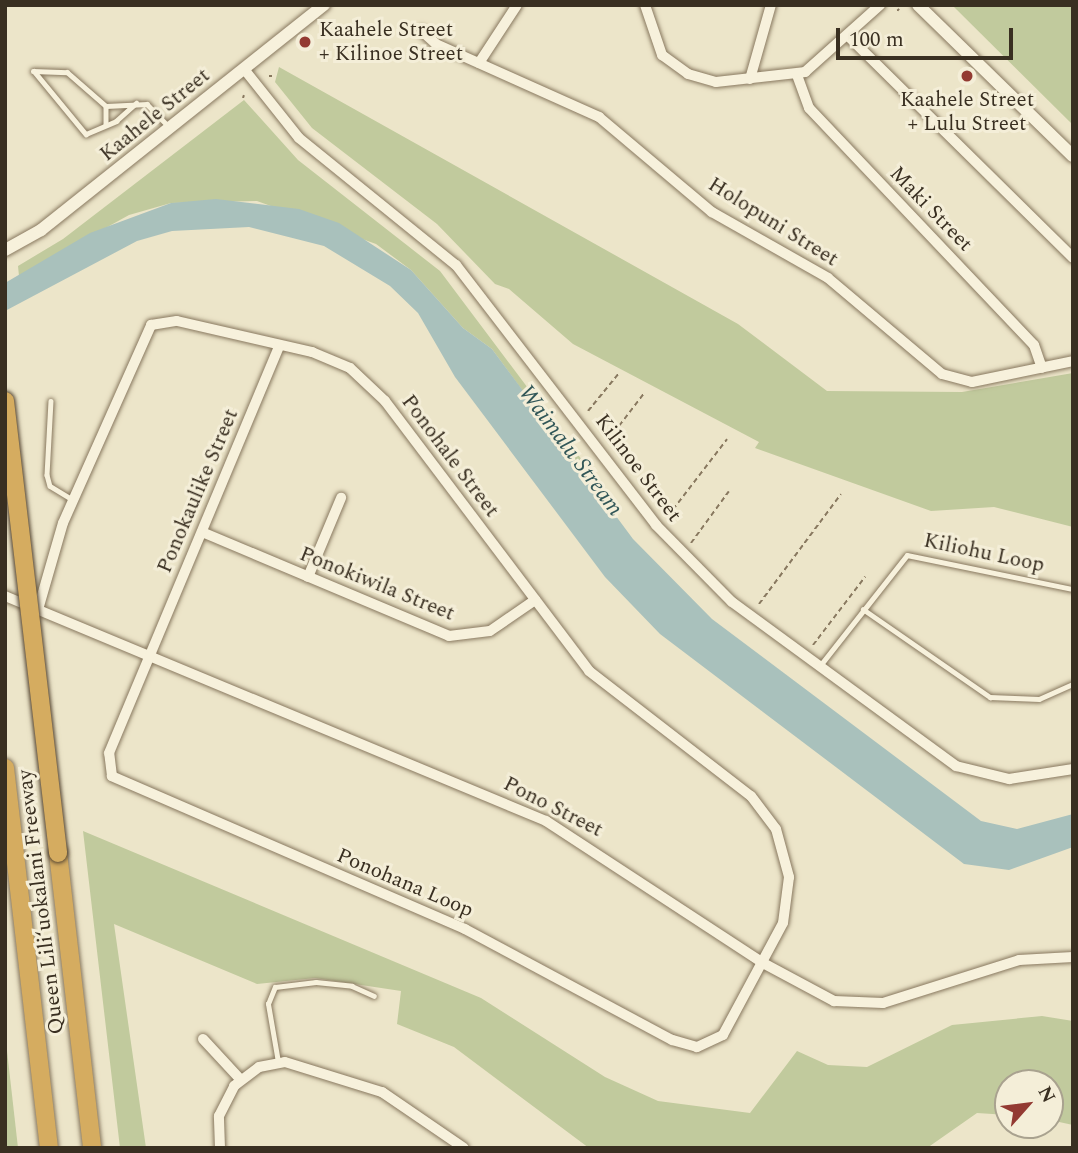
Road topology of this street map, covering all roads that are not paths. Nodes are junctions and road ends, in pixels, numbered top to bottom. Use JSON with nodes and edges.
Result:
{"nodes":[{"id":1,"x":324,"y":5,"type":"edge"},
{"id":2,"x":517,"y":5,"type":"edge"},
{"id":3,"x":645,"y":5,"type":"edge"},
{"id":4,"x":771,"y":5,"type":"edge"},
{"id":5,"x":880,"y":5,"type":"edge"},
{"id":6,"x":918,"y":5,"type":"edge"},
{"id":7,"x":422,"y":30,"type":"dead end"},
{"id":8,"x":848,"y":36,"type":"junction"},
{"id":9,"x":479,"y":63,"type":"junction"},
{"id":10,"x":244,"y":69,"type":"junction"},
{"id":11,"x":797,"y":75,"type":"junction"},
{"id":12,"x":750,"y":79,"type":"junction"},
{"id":13,"x":136,"y":103,"type":"junction"},
{"id":14,"x":106,"y":106,"type":"junction"},
{"id":15,"x":106,"y":125,"type":"junction"},
{"id":16,"x":170,"y":128,"type":"junction"},
{"id":17,"x":1073,"y":156,"type":"edge"},
{"id":18,"x":5,"y":250,"type":"edge"},
{"id":19,"x":1073,"y":258,"type":"edge"},
{"id":20,"x":280,"y":345,"type":"junction"},
{"id":21,"x":1073,"y":361,"type":"edge"},
{"id":22,"x":1042,"y":368,"type":"junction"},
{"id":23,"x":5,"y":401,"type":"edge"},
{"id":24,"x":51,"y":401,"type":"dead end"},
{"id":25,"x":341,"y":498,"type":"dead end"},
{"id":26,"x":73,"y":499,"type":"junction"},
{"id":27,"x":202,"y":531,"type":"junction"},
{"id":28,"x":308,"y":577,"type":"junction"},
{"id":29,"x":1073,"y":589,"type":"edge"},
{"id":30,"x":5,"y":596,"type":"edge"},
{"id":31,"x":535,"y":600,"type":"junction"},
{"id":32,"x":39,"y":607,"type":"junction"},
{"id":33,"x":863,"y":609,"type":"junction"},
{"id":34,"x":151,"y":653,"type":"junction"},
{"id":35,"x":819,"y":668,"type":"junction"},
{"id":36,"x":1073,"y":684,"type":"edge"},
{"id":37,"x":5,"y":768,"type":"edge"},
{"id":38,"x":1073,"y":769,"type":"edge"},
{"id":39,"x":1073,"y":957,"type":"edge"},
{"id":40,"x":763,"y":963,"type":"junction"},
{"id":41,"x":374,"y":996,"type":"dead end"},
{"id":42,"x":203,"y":1039,"type":"dead end"},
{"id":43,"x":278,"y":1062,"type":"junction"},
{"id":44,"x":240,"y":1079,"type":"junction"},
{"id":45,"x":49,"y":1148,"type":"edge"},
{"id":46,"x":92,"y":1148,"type":"edge"},
{"id":47,"x":220,"y":1148,"type":"edge"},
{"id":48,"x":464,"y":1148,"type":"edge"}],
"edges":[{"from":1,"to":10,"type":"street","name":"Kaahele Street"},
{"from":2,"to":9,"type":"street"},
{"from":3,"to":12,"type":"street"},
{"from":4,"to":12,"type":"street"},
{"from":5,"to":8,"type":"street"},
{"from":6,"to":17,"type":"street"},
{"from":7,"to":9,"type":"street","name":"Holopuni Street"},
{"from":8,"to":11,"type":"street"},
{"from":8,"to":19,"type":"street"},
{"from":9,"to":22,"type":"street","name":"Holopuni Street"},
{"from":10,"to":16,"type":"street","name":"Kaahele Street"},
{"from":10,"to":35,"type":"street","name":"Kilinoe Street"},
{"from":11,"to":12,"type":"street"},
{"from":11,"to":22,"type":"street","name":"Maki Street"},
{"from":13,"to":14,"type":"lane"},
{"from":13,"to":15,"type":"lane"},
{"from":13,"to":16,"type":"lane"},
{"from":14,"to":15,"type":"lane"},
{"from":14,"to":15,"type":"lane"},
{"from":16,"to":18,"type":"street","name":"Kaahele Street"},
{"from":20,"to":26,"type":"street","name":"Ponohale Street"},
{"from":20,"to":27,"type":"street","name":"Ponokaulike Street"},
{"from":20,"to":31,"type":"street","name":"Ponohale Street"},
{"from":21,"to":22,"type":"street","name":"Holopuni Street"},
{"from":23,"to":46,"type":"highway","name":"Queen Liliʻuokalani Freeway","bridge":true},
{"from":24,"to":26,"type":"lane"},
{"from":25,"to":28,"type":"street"},
{"from":26,"to":32,"type":"street","name":"Ponohale Street"},
{"from":27,"to":28,"type":"street","name":"Ponokiwila Street"},
{"from":27,"to":34,"type":"street","name":"Ponokaulike Street"},
{"from":28,"to":31,"type":"street","name":"Ponokiwila Street"},
{"from":29,"to":33,"type":"lane","name":"Kiliohu Loop"},
{"from":30,"to":32,"type":"street","name":"Pono Street"},
{"from":31,"to":40,"type":"street","name":"Ponohale Street"},
{"from":32,"to":34,"type":"street","name":"Pono Street"},
{"from":33,"to":35,"type":"lane","name":"Kiliohu Loop"},
{"from":33,"to":36,"type":"lane"},
{"from":34,"to":40,"type":"street","name":"Pono Street"},
{"from":34,"to":40,"type":"street","name":"Ponohana Loop"},
{"from":35,"to":38,"type":"street","name":"Kilinoe Street"},
{"from":37,"to":45,"type":"highway","name":"Queen Liliʻuokalani Freeway"},
{"from":39,"to":40,"type":"street","name":"Pono Street"},
{"from":41,"to":43,"type":"lane"},
{"from":42,"to":44,"type":"street"},
{"from":43,"to":44,"type":"street"},
{"from":43,"to":48,"type":"street"},
{"from":44,"to":47,"type":"street"}]}
